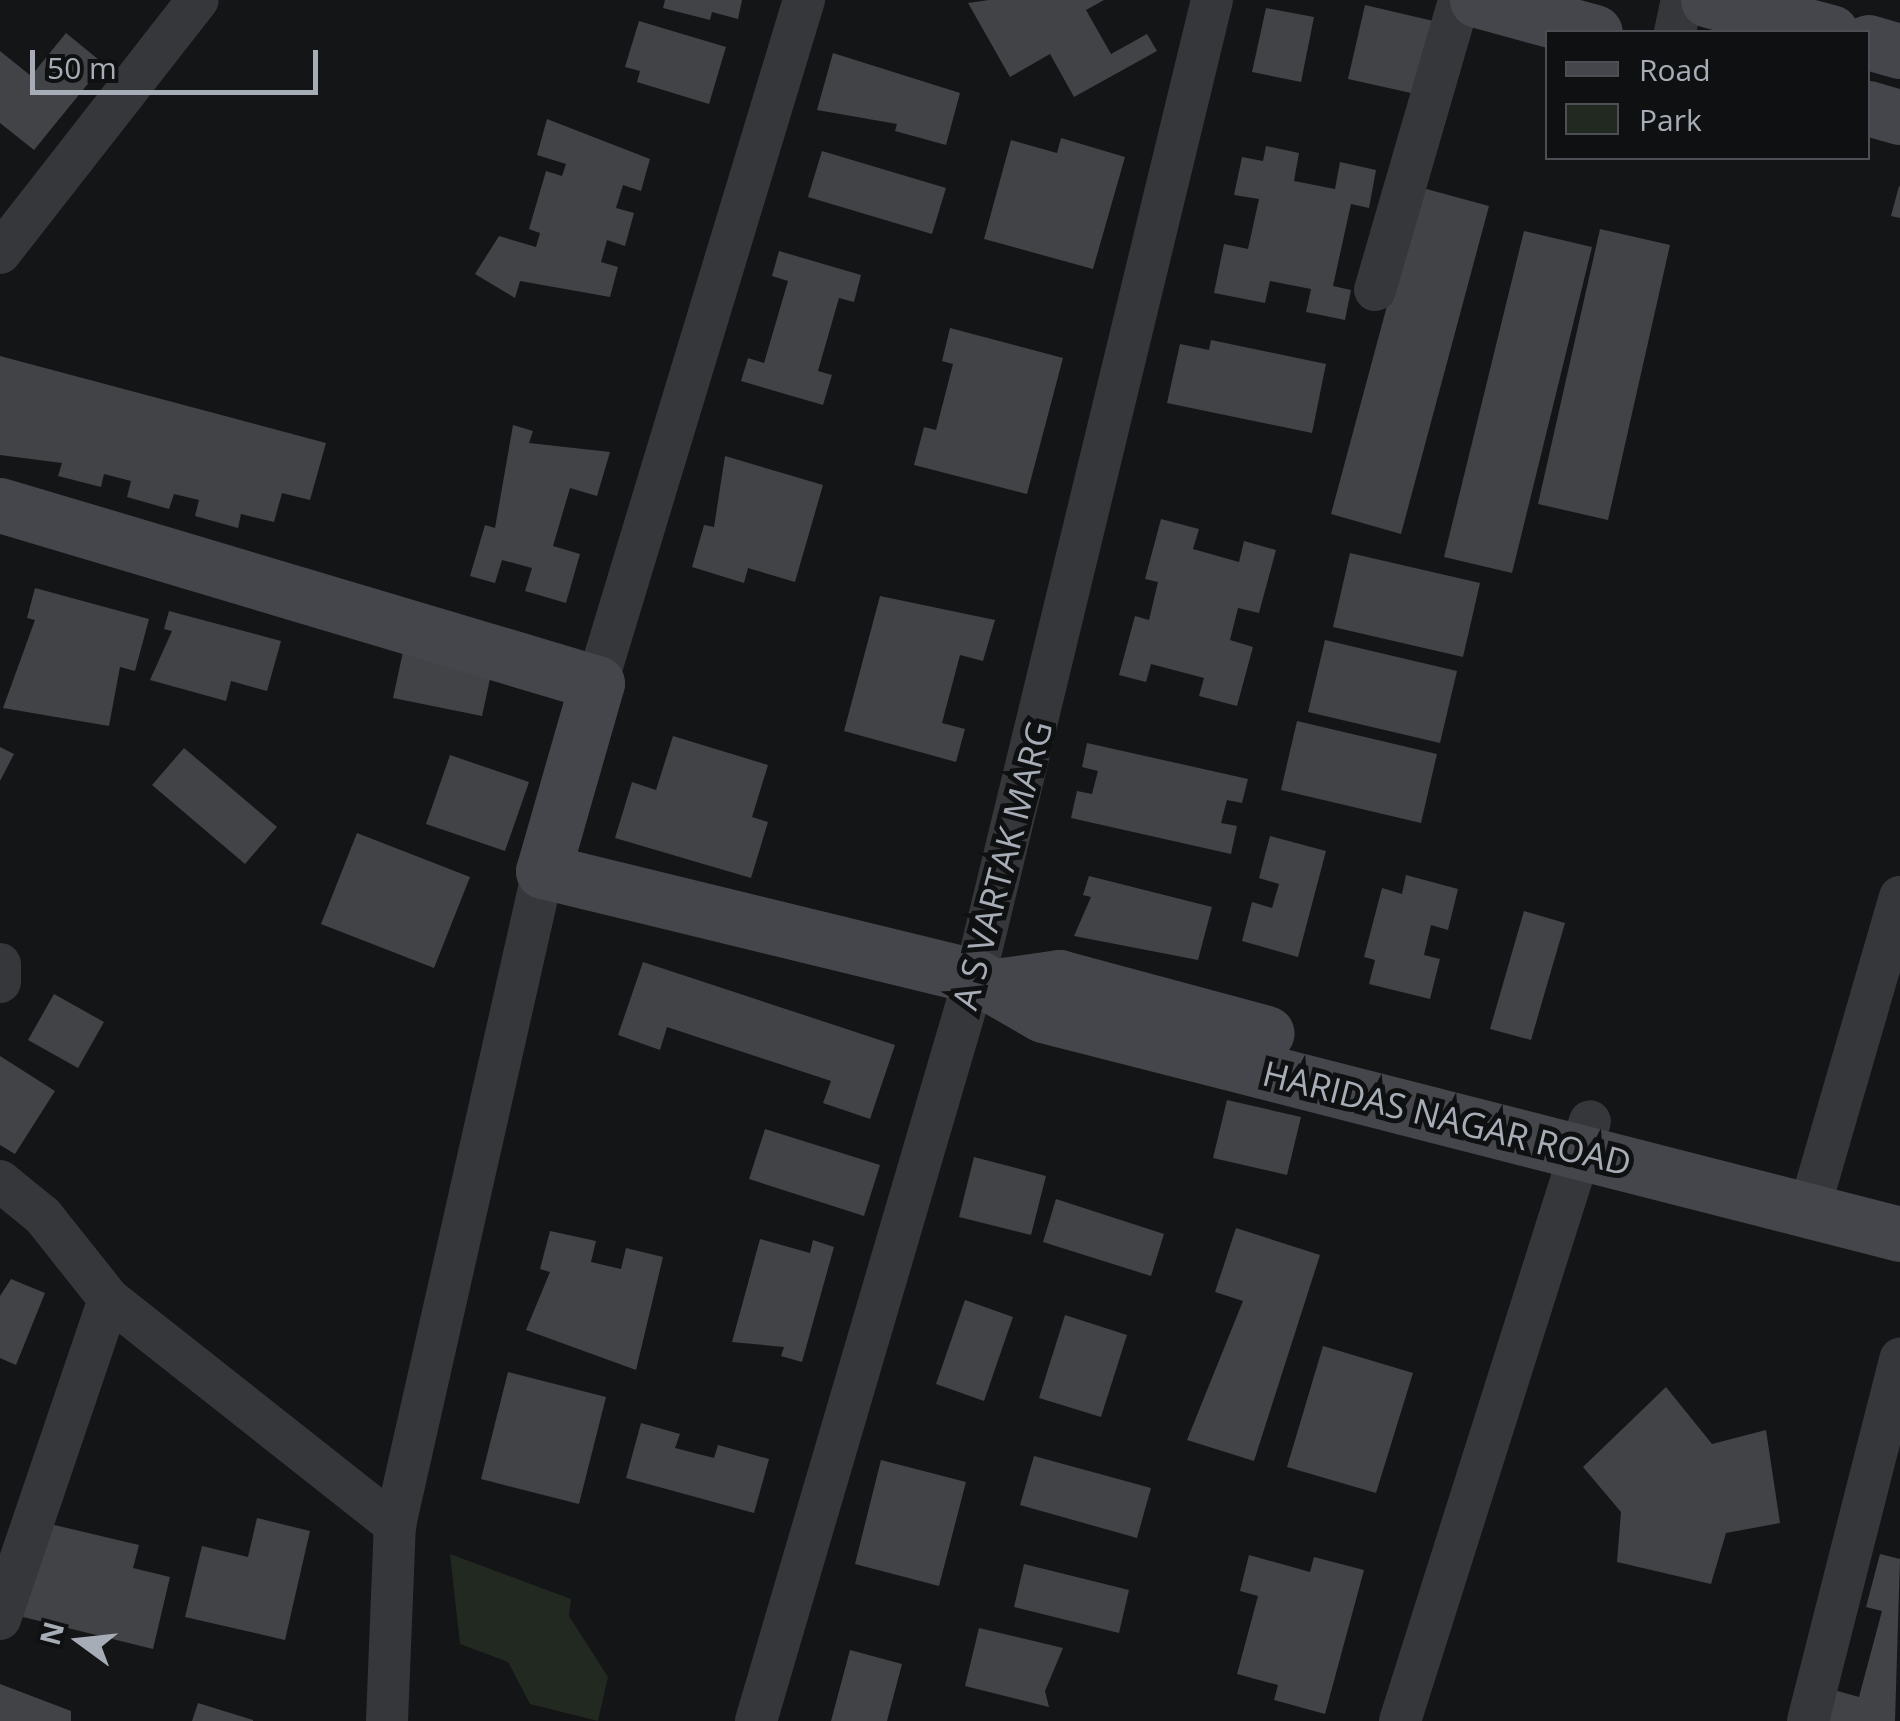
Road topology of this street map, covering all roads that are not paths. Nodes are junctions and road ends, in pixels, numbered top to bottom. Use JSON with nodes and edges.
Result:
{"nodes":[{"id":1,"x":804,"y":0,"type":"edge"},
{"id":2,"x":1212,"y":0,"type":"edge"},
{"id":3,"x":1458,"y":0,"type":"edge"},
{"id":4,"x":1478,"y":0,"type":"edge"},
{"id":5,"x":1682,"y":0,"type":"edge"},
{"id":6,"x":1708,"y":0,"type":"edge"},
{"id":7,"x":178,"y":6,"type":"edge"},
{"id":8,"x":1588,"y":30,"type":"edge"},
{"id":9,"x":1675,"y":30,"type":"edge"},
{"id":10,"x":1822,"y":30,"type":"edge"},
{"id":11,"x":1870,"y":43,"type":"edge"},
{"id":12,"x":1900,"y":52,"type":"edge"},
{"id":13,"x":1870,"y":108,"type":"edge"},
{"id":14,"x":1900,"y":116,"type":"edge"},
{"id":15,"x":0,"y":253,"type":"edge"},
{"id":16,"x":1375,"y":290,"type":"dead end"},
{"id":17,"x":0,"y":505,"type":"edge"},
{"id":18,"x":597,"y":683,"type":"junction"},
{"id":19,"x":543,"y":872,"type":"junction"},
{"id":20,"x":1900,"y":897,"type":"edge"},
{"id":21,"x":0,"y":964,"type":"edge"},
{"id":22,"x":989,"y":981,"type":"junction"},
{"id":23,"x":0,"y":982,"type":"edge"},
{"id":24,"x":1585,"y":1137,"type":"junction"},
{"id":25,"x":0,"y":1182,"type":"edge"},
{"id":26,"x":1813,"y":1197,"type":"junction"},
{"id":27,"x":1900,"y":1206,"type":"edge"},
{"id":28,"x":1900,"y":1234,"type":"edge"},
{"id":29,"x":109,"y":1299,"type":"junction"},
{"id":30,"x":1900,"y":1359,"type":"edge"},
{"id":31,"x":395,"y":1525,"type":"junction"},
{"id":32,"x":0,"y":1619,"type":"edge"},
{"id":33,"x":387,"y":1721,"type":"edge"},
{"id":34,"x":756,"y":1721,"type":"edge"},
{"id":35,"x":1400,"y":1721,"type":"edge"},
{"id":36,"x":1808,"y":1721,"type":"edge"}],
"edges":[{"from":1,"to":18,"type":"street"},
{"from":2,"to":22,"type":"street","name":"A S VARTAK MARG"},
{"from":3,"to":16,"type":"street"},
{"from":4,"to":8,"type":"street"},
{"from":5,"to":9,"type":"street"},
{"from":6,"to":10,"type":"street"},
{"from":7,"to":15,"type":"street"},
{"from":11,"to":12,"type":"street"},
{"from":13,"to":14,"type":"street"},
{"from":17,"to":18,"type":"street"},
{"from":18,"to":19,"type":"street"},
{"from":19,"to":22,"type":"street","name":"HARIDAS NAGAR ROAD"},
{"from":19,"to":31,"type":"street"},
{"from":20,"to":26,"type":"street"},
{"from":21,"to":23,"type":"street"},
{"from":22,"to":24,"type":"street","name":"HARIDAS NAGAR ROAD"},
{"from":22,"to":34,"type":"street","name":"A S VARTAK MARG"},
{"from":24,"to":26,"type":"street","name":"HARIDAS NAGAR ROAD"},
{"from":24,"to":35,"type":"street"},
{"from":25,"to":29,"type":"street"},
{"from":26,"to":27,"type":"street","name":"HARIDAS NAGAR ROAD"},
{"from":26,"to":28,"type":"street","name":"HARIDAS NAGAR ROAD"},
{"from":29,"to":31,"type":"street"},
{"from":29,"to":32,"type":"street"},
{"from":30,"to":36,"type":"street"},
{"from":31,"to":33,"type":"street"}]}
